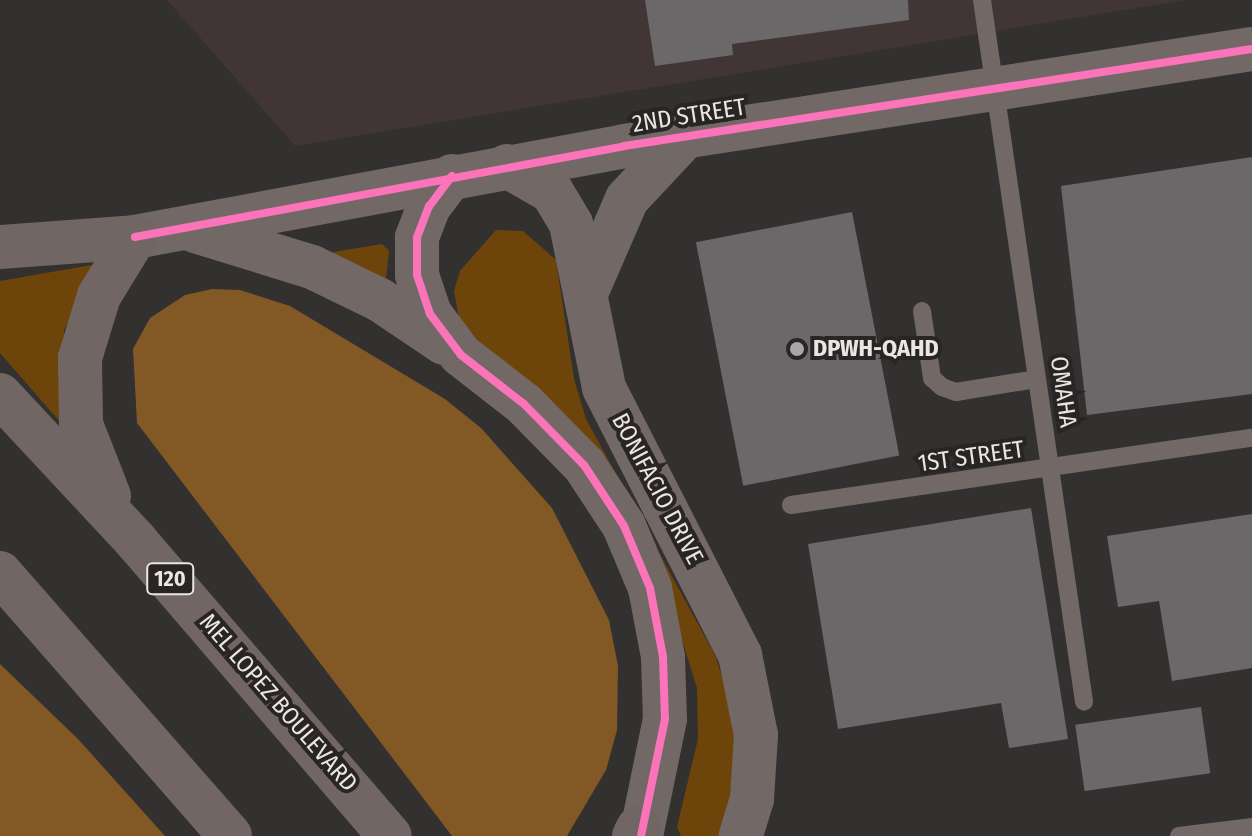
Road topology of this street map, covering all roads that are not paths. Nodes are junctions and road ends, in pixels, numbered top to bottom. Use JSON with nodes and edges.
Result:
{"nodes":[{"id":1,"x":982,"y":0,"type":"edge"},
{"id":2,"x":1252,"y":49,"type":"edge"},
{"id":3,"x":996,"y":90,"type":"junction"},
{"id":4,"x":686,"y":136,"type":"junction"},
{"id":5,"x":507,"y":166,"type":"junction"},
{"id":6,"x":452,"y":176,"type":"junction"},
{"id":7,"x":154,"y":233,"type":"junction"},
{"id":8,"x":0,"y":247,"type":"edge"},
{"id":9,"x":587,"y":291,"type":"junction"},
{"id":10,"x":922,"y":311,"type":"dead end"},
{"id":11,"x":461,"y":355,"type":"junction"},
{"id":12,"x":1036,"y":379,"type":"junction"},
{"id":13,"x":0,"y":395,"type":"edge"},
{"id":14,"x":1252,"y":438,"type":"edge"},
{"id":15,"x":1049,"y":471,"type":"junction"},
{"id":16,"x":791,"y":505,"type":"dead end"},
{"id":17,"x":136,"y":541,"type":"junction"},
{"id":18,"x":0,"y":573,"type":"edge"},
{"id":19,"x":1084,"y":702,"type":"dead end"},
{"id":20,"x":1252,"y":827,"type":"edge"},
{"id":21,"x":638,"y":833,"type":"edge"},
{"id":22,"x":230,"y":836,"type":"edge"},
{"id":23,"x":390,"y":836,"type":"edge"},
{"id":24,"x":741,"y":836,"type":"edge"},
{"id":25,"x":1179,"y":836,"type":"edge"}],
"edges":[{"from":1,"to":3,"type":"lane","name":"OMAHA"},
{"from":2,"to":3,"type":"street","name":"2ND STREET"},
{"from":3,"to":4,"type":"street","name":"2ND STREET"},
{"from":3,"to":12,"type":"lane","name":"OMAHA"},
{"from":4,"to":5,"type":"street","name":"2ND STREET"},
{"from":4,"to":9,"type":"street"},
{"from":5,"to":6,"type":"street","name":"2ND STREET"},
{"from":5,"to":9,"type":"street","name":"BONIFACIO DRIVE"},
{"from":6,"to":7,"type":"street","name":"2ND STREET"},
{"from":6,"to":11,"type":"street","name":"BONIFACIO DRIVE"},
{"from":7,"to":8,"type":"highway"},
{"from":7,"to":11,"type":"street"},
{"from":7,"to":17,"type":"highway"},
{"from":9,"to":24,"type":"street","name":"BONIFACIO DRIVE"},
{"from":10,"to":12,"type":"lane"},
{"from":11,"to":21,"type":"street","name":"BONIFACIO DRIVE"},
{"from":12,"to":15,"type":"lane","name":"OMAHA"},
{"from":13,"to":17,"type":"highway","name":"MEL LOPEZ BOULEVARD","number":"120"},
{"from":14,"to":15,"type":"lane","name":"1ST STREET"},
{"from":15,"to":16,"type":"lane","name":"1ST STREET"},
{"from":15,"to":19,"type":"lane","name":"OMAHA"},
{"from":17,"to":23,"type":"highway","name":"MEL LOPEZ BOULEVARD","number":"120"},
{"from":18,"to":22,"type":"highway"},
{"from":20,"to":25,"type":"lane"}]}
